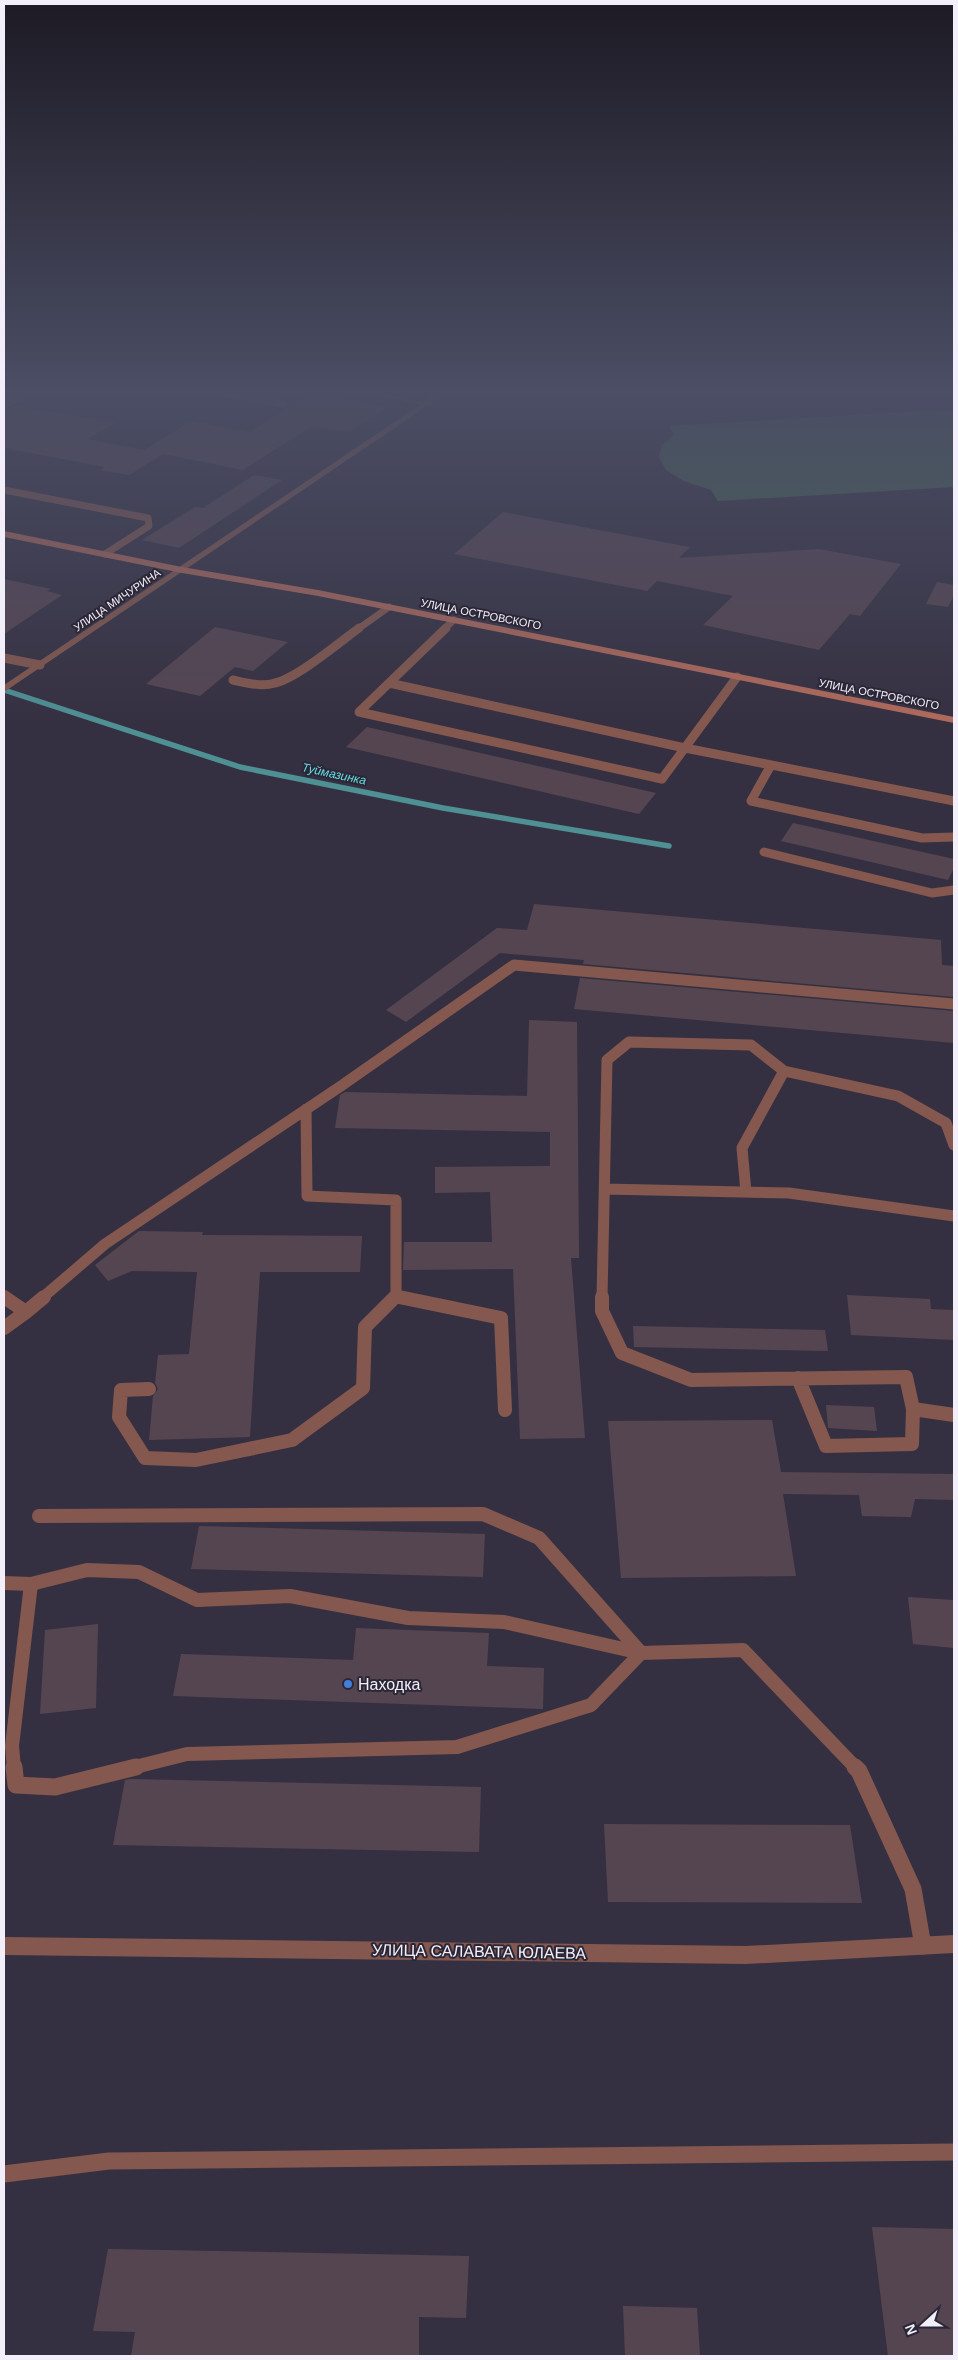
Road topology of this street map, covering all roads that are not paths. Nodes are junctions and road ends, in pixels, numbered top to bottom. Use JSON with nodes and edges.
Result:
{"nodes":[{"id":1,"x":77,"y":504,"type":"edge"},
{"id":2,"x":279,"y":504,"type":"edge"},
{"id":3,"x":4,"y":534,"type":"edge"},
{"id":4,"x":105,"y":554,"type":"junction"},
{"id":5,"x":182,"y":570,"type":"junction"},
{"id":6,"x":388,"y":607,"type":"junction"},
{"id":7,"x":454,"y":620,"type":"junction"},
{"id":8,"x":4,"y":658,"type":"edge"},
{"id":9,"x":40,"y":665,"type":"junction"},
{"id":10,"x":737,"y":677,"type":"junction"},
{"id":11,"x":233,"y":680,"type":"dead end"},
{"id":12,"x":389,"y":683,"type":"junction"},
{"id":13,"x":4,"y":689,"type":"edge"},
{"id":14,"x":954,"y":720,"type":"edge"},
{"id":15,"x":685,"y":748,"type":"junction"},
{"id":16,"x":771,"y":765,"type":"junction"},
{"id":17,"x":954,"y":801,"type":"edge"},
{"id":18,"x":954,"y":837,"type":"edge"},
{"id":19,"x":764,"y":852,"type":"dead end"},
{"id":20,"x":954,"y":890,"type":"edge"},
{"id":21,"x":954,"y":1004,"type":"edge"},
{"id":22,"x":784,"y":1071,"type":"junction"},
{"id":23,"x":306,"y":1109,"type":"junction"},
{"id":24,"x":954,"y":1145,"type":"edge"},
{"id":25,"x":605,"y":1189,"type":"junction"},
{"id":26,"x":746,"y":1192,"type":"junction"},
{"id":27,"x":954,"y":1216,"type":"edge"},
{"id":28,"x":396,"y":1296,"type":"junction"},
{"id":29,"x":4,"y":1297,"type":"edge"},
{"id":30,"x":26,"y":1312,"type":"junction"},
{"id":31,"x":4,"y":1328,"type":"edge"},
{"id":32,"x":798,"y":1378,"type":"junction"},
{"id":33,"x":149,"y":1389,"type":"dead end"},
{"id":34,"x":913,"y":1409,"type":"junction"},
{"id":35,"x":505,"y":1410,"type":"dead end"},
{"id":36,"x":954,"y":1415,"type":"edge"},
{"id":37,"x":39,"y":1516,"type":"dead end"},
{"id":38,"x":4,"y":1583,"type":"edge"},
{"id":39,"x":30,"y":1584,"type":"junction"},
{"id":40,"x":641,"y":1653,"type":"junction"},
{"id":41,"x":954,"y":1944,"type":"edge"},
{"id":42,"x":4,"y":1946,"type":"edge"},
{"id":43,"x":923,"y":1946,"type":"junction"},
{"id":44,"x":954,"y":2152,"type":"edge"},
{"id":45,"x":4,"y":2174,"type":"edge"}],
"edges":[{"from":1,"to":4,"type":"lane"},
{"from":2,"to":5,"type":"street","name":"УЛИЦА МИЧУРИНА"},
{"from":3,"to":4,"type":"main road","name":"УЛИЦА ОСТРОВСКОГО"},
{"from":4,"to":5,"type":"main road","name":"УЛИЦА ОСТРОВСКОГО"},
{"from":5,"to":6,"type":"main road","name":"УЛИЦА ОСТРОВСКОГО"},
{"from":5,"to":9,"type":"street","name":"УЛИЦА МИЧУРИНА"},
{"from":6,"to":7,"type":"main road","name":"УЛИЦА ОСТРОВСКОГО"},
{"from":6,"to":11,"type":"lane"},
{"from":7,"to":10,"type":"main road","name":"УЛИЦА ОСТРОВСКОГО"},
{"from":7,"to":12,"type":"lane"},
{"from":8,"to":9,"type":"lane"},
{"from":9,"to":13,"type":"street","name":"УЛИЦА МИЧУРИНА"},
{"from":10,"to":14,"type":"main road","name":"УЛИЦА ОСТРОВСКОГО"},
{"from":10,"to":15,"type":"lane"},
{"from":12,"to":15,"type":"lane"},
{"from":12,"to":15,"type":"lane"},
{"from":15,"to":16,"type":"lane"},
{"from":16,"to":17,"type":"lane"},
{"from":16,"to":18,"type":"lane"},
{"from":19,"to":20,"type":"lane"},
{"from":21,"to":23,"type":"lane"},
{"from":22,"to":24,"type":"lane"},
{"from":22,"to":25,"type":"lane"},
{"from":22,"to":26,"type":"lane"},
{"from":23,"to":28,"type":"lane"},
{"from":23,"to":30,"type":"lane"},
{"from":25,"to":26,"type":"lane"},
{"from":25,"to":32,"type":"lane"},
{"from":26,"to":27,"type":"lane"},
{"from":28,"to":33,"type":"lane"},
{"from":28,"to":35,"type":"lane"},
{"from":29,"to":30,"type":"lane"},
{"from":30,"to":31,"type":"lane"},
{"from":32,"to":34,"type":"lane"},
{"from":32,"to":34,"type":"lane"},
{"from":34,"to":36,"type":"lane"},
{"from":37,"to":40,"type":"lane"},
{"from":38,"to":39,"type":"lane"},
{"from":39,"to":40,"type":"lane"},
{"from":39,"to":40,"type":"lane"},
{"from":40,"to":43,"type":"lane"},
{"from":41,"to":43,"type":"street","name":"УЛИЦА САЛАВАТА ЮЛАЕВА"},
{"from":42,"to":43,"type":"street","name":"УЛИЦА САЛАВАТА ЮЛАЕВА"},
{"from":44,"to":45,"type":"lane"}]}
